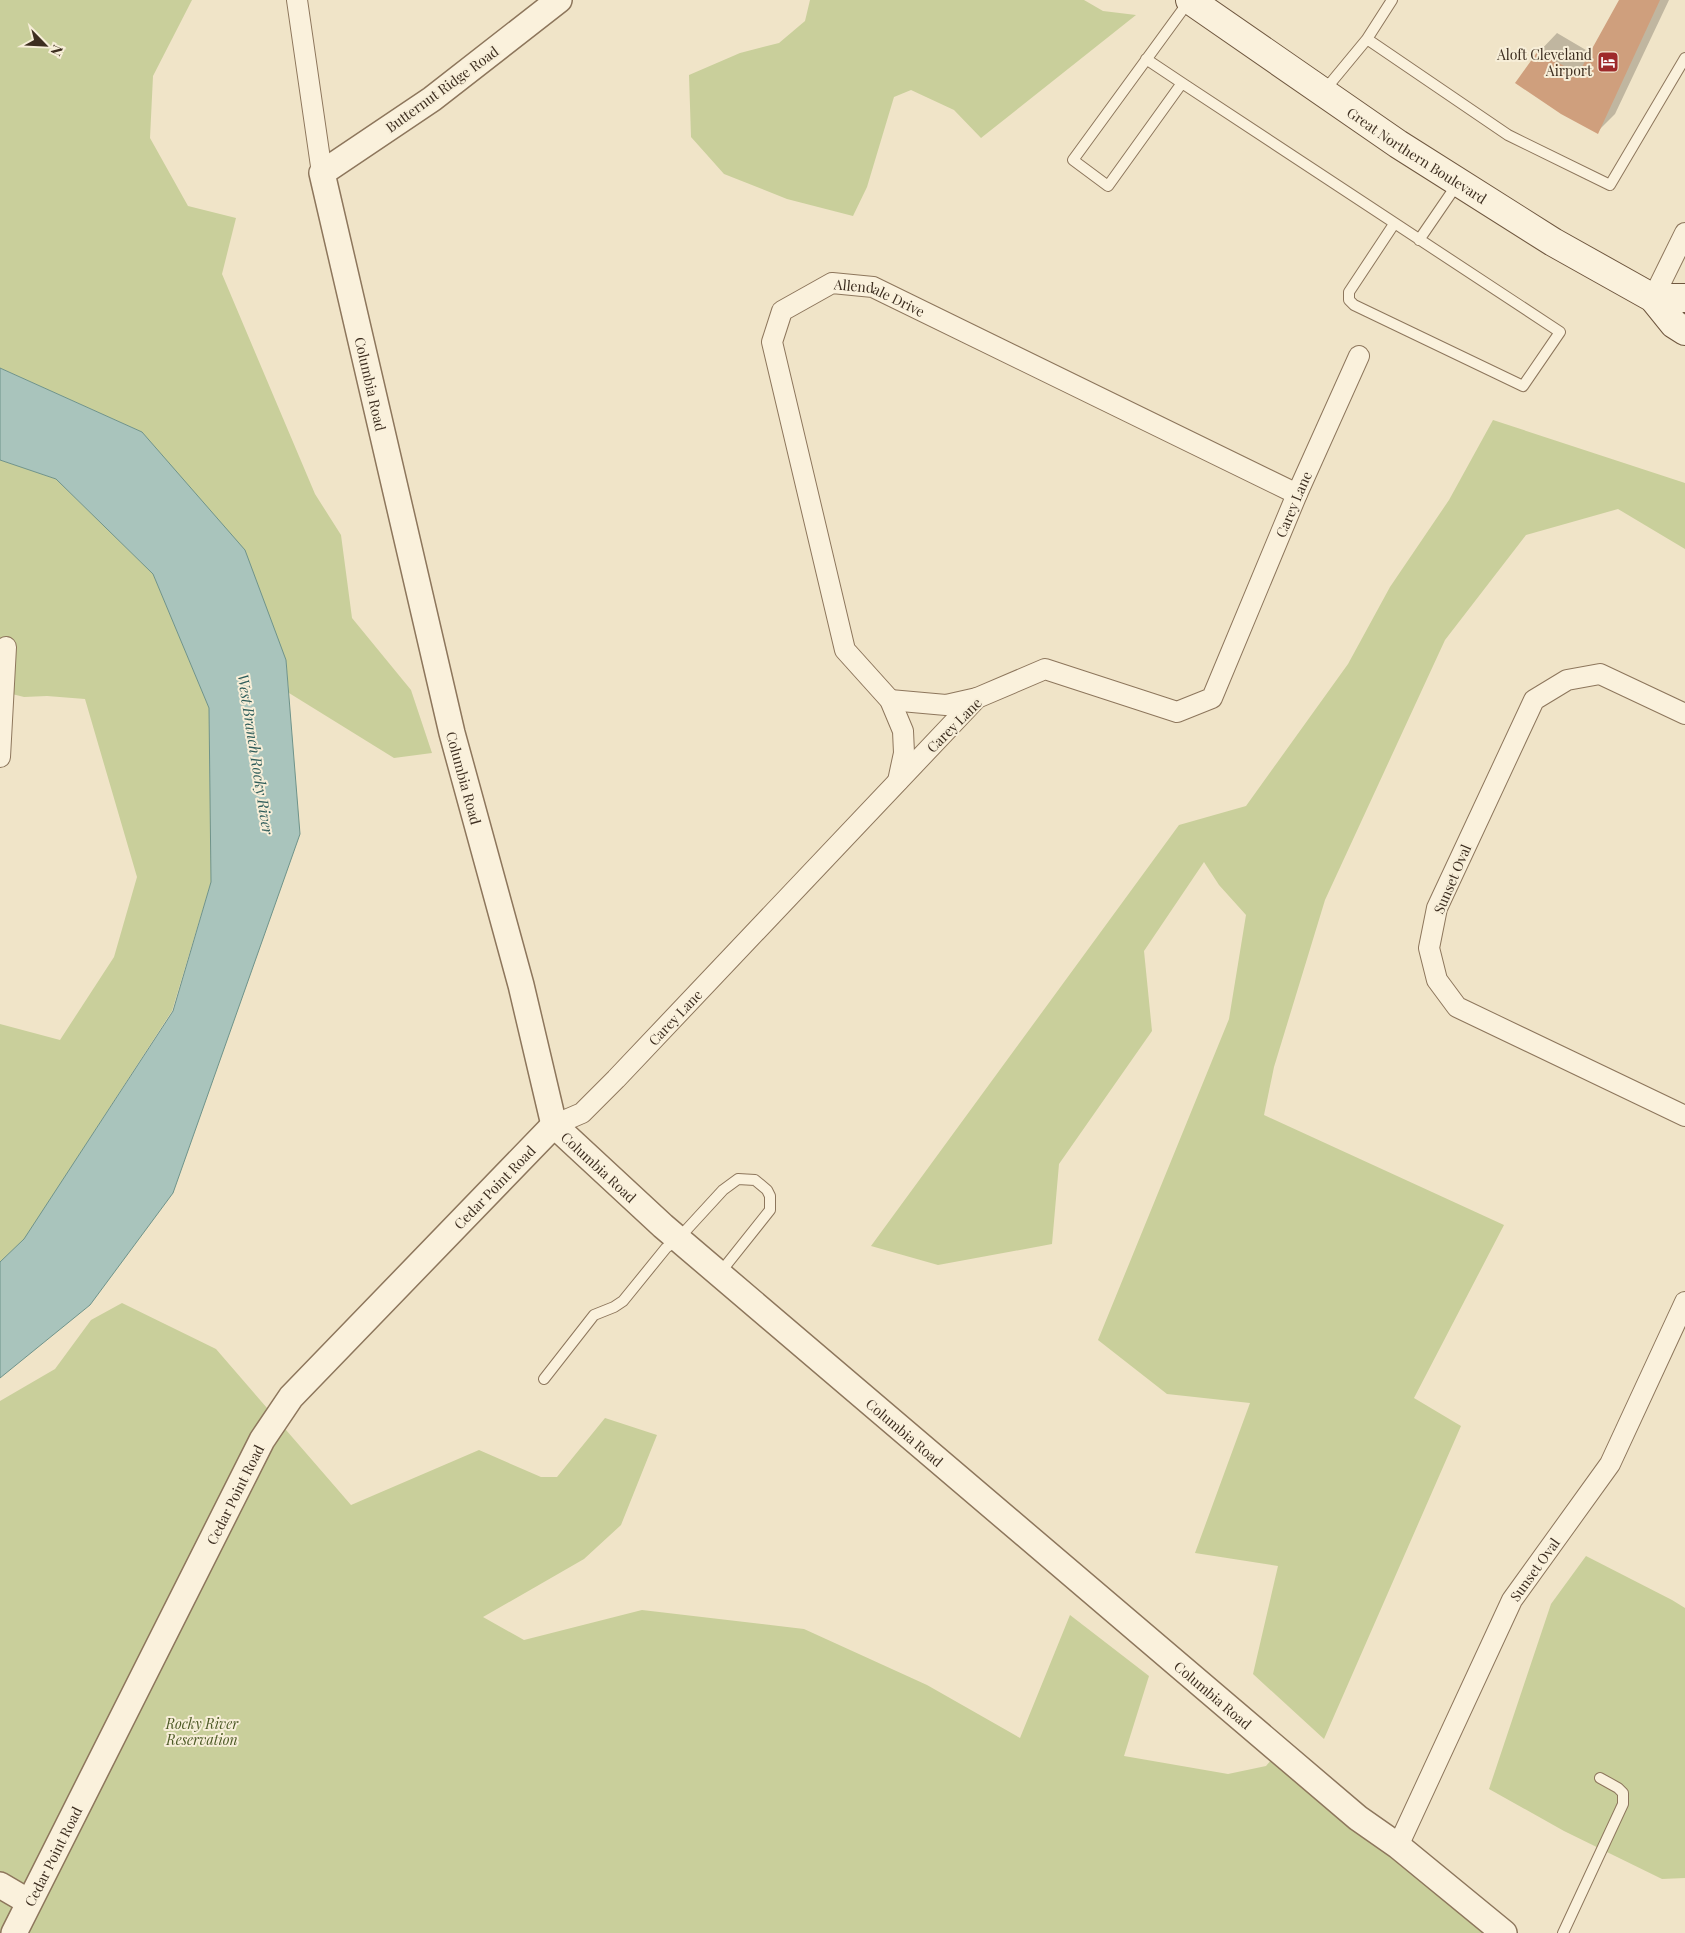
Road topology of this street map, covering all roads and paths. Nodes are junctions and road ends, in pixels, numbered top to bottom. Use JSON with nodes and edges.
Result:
{"nodes":[{"id":1,"x":297,"y":0,"type":"edge"},
{"id":2,"x":559,"y":0,"type":"edge"},
{"id":3,"x":1189,"y":0,"type":"edge"},
{"id":4,"x":1392,"y":0,"type":"edge"},
{"id":5,"x":1367,"y":39,"type":"junction"},
{"id":6,"x":1685,"y":58,"type":"edge"},
{"id":7,"x":1146,"y":59,"type":"junction"},
{"id":8,"x":1182,"y":83,"type":"junction"},
{"id":9,"x":1324,"y":92,"type":"junction"},
{"id":10,"x":322,"y":174,"type":"junction"},
{"id":11,"x":1459,"y":183,"type":"junction"},
{"id":12,"x":1394,"y":224,"type":"junction"},
{"id":13,"x":1685,"y":233,"type":"edge"},
{"id":14,"x":1420,"y":240,"type":"junction"},
{"id":15,"x":1653,"y":298,"type":"junction"},
{"id":16,"x":1685,"y":298,"type":"edge"},
{"id":17,"x":1681,"y":320,"type":"edge"},
{"id":18,"x":1359,"y":356,"type":"dead end"},
{"id":19,"x":1297,"y":494,"type":"junction"},
{"id":20,"x":6,"y":647,"type":"dead end"},
{"id":21,"x":977,"y":698,"type":"junction"},
{"id":22,"x":890,"y":700,"type":"junction"},
{"id":23,"x":1685,"y":714,"type":"edge"},
{"id":24,"x":0,"y":756,"type":"edge"},
{"id":25,"x":898,"y":782,"type":"junction"},
{"id":26,"x":1685,"y":1116,"type":"edge"},
{"id":27,"x":554,"y":1125,"type":"junction"},
{"id":28,"x":678,"y":1239,"type":"junction"},
{"id":29,"x":719,"y":1274,"type":"junction"},
{"id":30,"x":1685,"y":1302,"type":"edge"},
{"id":31,"x":544,"y":1379,"type":"dead end"},
{"id":32,"x":1600,"y":1778,"type":"dead end"},
{"id":33,"x":1398,"y":1846,"type":"junction"},
{"id":34,"x":0,"y":1885,"type":"edge"},
{"id":35,"x":30,"y":1902,"type":"junction"},
{"id":36,"x":14,"y":1933,"type":"edge"},
{"id":37,"x":1504,"y":1933,"type":"edge"},
{"id":38,"x":1563,"y":1933,"type":"edge"}],
"edges":[{"from":1,"to":10,"type":"street","name":"Columbia Road"},
{"from":2,"to":10,"type":"street","name":"Butternut Ridge Road"},
{"from":3,"to":7,"type":"lane"},
{"from":3,"to":9,"type":"main road","name":"Great Northern Boulevard"},
{"from":4,"to":5,"type":"lane"},
{"from":5,"to":6,"type":"lane"},
{"from":5,"to":9,"type":"lane"},
{"from":7,"to":8,"type":"lane"},
{"from":7,"to":8,"type":"lane"},
{"from":8,"to":12,"type":"lane"},
{"from":9,"to":11,"type":"main road","name":"Great Northern Boulevard"},
{"from":10,"to":27,"type":"street","name":"Columbia Road"},
{"from":11,"to":14,"type":"lane"},
{"from":11,"to":15,"type":"main road","name":"Great Northern Boulevard"},
{"from":12,"to":14,"type":"lane"},
{"from":12,"to":14,"type":"lane"},
{"from":13,"to":15,"type":"street"},
{"from":15,"to":16,"type":"main road","name":"Great Northern Boulevard"},
{"from":15,"to":17,"type":"main road","name":"Great Northern Boulevard"},
{"from":18,"to":19,"type":"street","name":"Carey Lane"},
{"from":19,"to":21,"type":"street","name":"Carey Lane"},
{"from":19,"to":22,"type":"street","name":"Allendale Drive"},
{"from":20,"to":24,"type":"street"},
{"from":21,"to":22,"type":"street"},
{"from":21,"to":25,"type":"street","name":"Carey Lane"},
{"from":22,"to":25,"type":"street","name":"Allendale Drive"},
{"from":23,"to":26,"type":"street","name":"Sunset Oval"},
{"from":25,"to":27,"type":"street","name":"Carey Lane"},
{"from":27,"to":28,"type":"street","name":"Columbia Road"},
{"from":27,"to":35,"type":"street","name":"Cedar Point Road"},
{"from":28,"to":29,"type":"street","name":"Columbia Road"},
{"from":28,"to":29,"type":"lane"},
{"from":28,"to":31,"type":"lane"},
{"from":29,"to":33,"type":"street","name":"Columbia Road"},
{"from":30,"to":33,"type":"street","name":"Sunset Oval"},
{"from":32,"to":38,"type":"lane"},
{"from":33,"to":37,"type":"street","name":"Columbia Road"},
{"from":34,"to":35,"type":"street"},
{"from":35,"to":36,"type":"street","name":"Cedar Point Road"}]}
